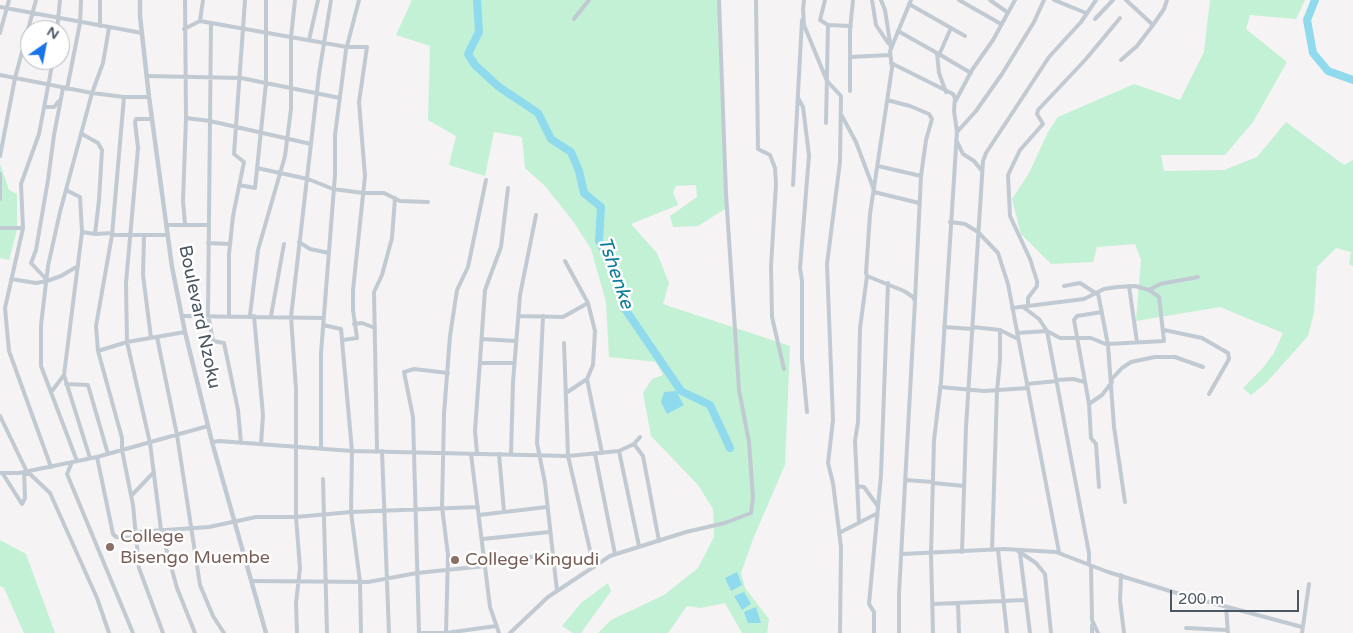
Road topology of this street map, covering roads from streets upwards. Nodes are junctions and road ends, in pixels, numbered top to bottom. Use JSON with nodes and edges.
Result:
{"nodes":[{"id":1,"x":9,"y":0,"type":"edge"},
{"id":2,"x":36,"y":0,"type":"edge"},
{"id":3,"x":60,"y":0,"type":"edge"},
{"id":4,"x":81,"y":0,"type":"edge"},
{"id":5,"x":100,"y":0,"type":"edge"},
{"id":6,"x":140,"y":0,"type":"edge"},
{"id":7,"x":185,"y":0,"type":"edge"},
{"id":8,"x":203,"y":0,"type":"edge"},
{"id":9,"x":245,"y":0,"type":"edge"},
{"id":10,"x":266,"y":0,"type":"edge"},
{"id":11,"x":295,"y":0,"type":"edge"},
{"id":12,"x":318,"y":0,"type":"edge"},
{"id":13,"x":331,"y":0,"type":"edge"},
{"id":14,"x":359,"y":0,"type":"edge"},
{"id":15,"x":590,"y":0,"type":"edge"},
{"id":16,"x":719,"y":0,"type":"edge"},
{"id":17,"x":756,"y":0,"type":"edge"},
{"id":18,"x":804,"y":0,"type":"edge"},
{"id":19,"x":825,"y":0,"type":"edge"},
{"id":20,"x":853,"y":0,"type":"edge"},
{"id":21,"x":872,"y":0,"type":"edge"},
{"id":22,"x":881,"y":0,"type":"edge"},
{"id":23,"x":959,"y":0,"type":"edge"},
{"id":24,"x":990,"y":0,"type":"edge"},
{"id":25,"x":1015,"y":0,"type":"edge"},
{"id":26,"x":1044,"y":0,"type":"edge"},
{"id":27,"x":1054,"y":0,"type":"edge"},
{"id":28,"x":1096,"y":0,"type":"edge"},
{"id":29,"x":1113,"y":0,"type":"edge"},
{"id":30,"x":1126,"y":0,"type":"edge"},
{"id":31,"x":1167,"y":0,"type":"edge"},
{"id":32,"x":910,"y":2,"type":"edge"},
{"id":33,"x":1065,"y":2,"type":"edge"},
{"id":34,"x":0,"y":7,"type":"edge"},
{"id":35,"x":7,"y":7,"type":"junction"},
{"id":36,"x":803,"y":9,"type":"junction"},
{"id":37,"x":1007,"y":12,"type":"junction"},
{"id":38,"x":33,"y":13,"type":"junction"},
{"id":39,"x":1086,"y":13,"type":"junction"},
{"id":40,"x":58,"y":18,"type":"junction"},
{"id":41,"x":1120,"y":18,"type":"dead end"},
{"id":42,"x":574,"y":19,"type":"dead end"},
{"id":43,"x":1096,"y":19,"type":"dead end"},
{"id":44,"x":200,"y":21,"type":"junction"},
{"id":45,"x":80,"y":23,"type":"junction"},
{"id":46,"x":211,"y":23,"type":"junction"},
{"id":47,"x":1001,"y":24,"type":"junction"},
{"id":48,"x":828,"y":25,"type":"junction"},
{"id":49,"x":1153,"y":25,"type":"junction"},
{"id":50,"x":100,"y":26,"type":"junction"},
{"id":51,"x":851,"y":26,"type":"junction"},
{"id":52,"x":244,"y":27,"type":"junction"},
{"id":53,"x":109,"y":28,"type":"junction"},
{"id":54,"x":951,"y":28,"type":"junction"},
{"id":55,"x":184,"y":30,"type":"junction"},
{"id":56,"x":266,"y":31,"type":"junction"},
{"id":57,"x":898,"y":31,"type":"junction"},
{"id":58,"x":0,"y":33,"type":"edge"},
{"id":59,"x":142,"y":33,"type":"junction"},
{"id":60,"x":966,"y":36,"type":"dead end"},
{"id":61,"x":291,"y":38,"type":"junction"},
{"id":62,"x":309,"y":40,"type":"junction"},
{"id":63,"x":324,"y":41,"type":"junction"},
{"id":64,"x":889,"y":44,"type":"junction"},
{"id":65,"x":347,"y":47,"type":"junction"},
{"id":66,"x":891,"y":50,"type":"junction"},
{"id":67,"x":938,"y":54,"type":"junction"},
{"id":68,"x":890,"y":55,"type":"junction"},
{"id":69,"x":850,"y":57,"type":"junction"},
{"id":70,"x":1121,"y":60,"type":"dead end"},
{"id":71,"x":890,"y":63,"type":"junction"},
{"id":72,"x":52,"y":70,"type":"edge"},
{"id":73,"x":971,"y":73,"type":"junction"},
{"id":74,"x":0,"y":76,"type":"edge"},
{"id":75,"x":147,"y":76,"type":"junction"},
{"id":76,"x":184,"y":76,"type":"junction"},
{"id":77,"x":15,"y":78,"type":"junction"},
{"id":78,"x":210,"y":78,"type":"junction"},
{"id":79,"x":241,"y":78,"type":"junction"},
{"id":80,"x":827,"y":81,"type":"junction"},
{"id":81,"x":266,"y":83,"type":"junction"},
{"id":82,"x":50,"y":85,"type":"junction"},
{"id":83,"x":65,"y":88,"type":"junction"},
{"id":84,"x":292,"y":89,"type":"junction"},
{"id":85,"x":850,"y":91,"type":"dead end"},
{"id":86,"x":946,"y":92,"type":"junction"},
{"id":87,"x":92,"y":93,"type":"junction"},
{"id":88,"x":316,"y":94,"type":"junction"},
{"id":89,"x":124,"y":97,"type":"junction"},
{"id":90,"x":149,"y":97,"type":"junction"},
{"id":91,"x":61,"y":98,"type":"junction"},
{"id":92,"x":340,"y":98,"type":"junction"},
{"id":93,"x":798,"y":98,"type":"junction"},
{"id":94,"x":887,"y":100,"type":"junction"},
{"id":95,"x":955,"y":102,"type":"junction"},
{"id":96,"x":45,"y":107,"type":"junction"},
{"id":97,"x":841,"y":114,"type":"junction"},
{"id":98,"x":152,"y":118,"type":"junction"},
{"id":99,"x":186,"y":118,"type":"junction"},
{"id":100,"x":210,"y":121,"type":"junction"},
{"id":101,"x":826,"y":123,"type":"dead end"},
{"id":102,"x":236,"y":127,"type":"junction"},
{"id":103,"x":261,"y":131,"type":"junction"},
{"id":104,"x":957,"y":132,"type":"junction"},
{"id":105,"x":82,"y":134,"type":"junction"},
{"id":106,"x":287,"y":138,"type":"junction"},
{"id":107,"x":956,"y":140,"type":"junction"},
{"id":108,"x":311,"y":144,"type":"junction"},
{"id":109,"x":0,"y":156,"type":"edge"},
{"id":110,"x":878,"y":166,"type":"junction"},
{"id":111,"x":257,"y":168,"type":"junction"},
{"id":112,"x":982,"y":170,"type":"junction"},
{"id":113,"x":281,"y":172,"type":"junction"},
{"id":114,"x":0,"y":174,"type":"edge"},
{"id":115,"x":921,"y":176,"type":"junction"},
{"id":116,"x":308,"y":179,"type":"junction"},
{"id":117,"x":486,"y":180,"type":"dead end"},
{"id":118,"x":239,"y":185,"type":"junction"},
{"id":119,"x":793,"y":185,"type":"dead end"},
{"id":120,"x":508,"y":188,"type":"dead end"},
{"id":121,"x":333,"y":189,"type":"junction"},
{"id":122,"x":66,"y":190,"type":"junction"},
{"id":123,"x":874,"y":191,"type":"junction"},
{"id":124,"x":364,"y":194,"type":"junction"},
{"id":125,"x":395,"y":198,"type":"junction"},
{"id":126,"x":0,"y":199,"type":"edge"},
{"id":127,"x":428,"y":202,"type":"dead end"},
{"id":128,"x":919,"y":203,"type":"junction"},
{"id":129,"x":536,"y":215,"type":"dead end"},
{"id":130,"x":950,"y":222,"type":"junction"},
{"id":131,"x":166,"y":224,"type":"junction"},
{"id":132,"x":185,"y":224,"type":"junction"},
{"id":133,"x":208,"y":225,"type":"junction"},
{"id":134,"x":0,"y":228,"type":"edge"},
{"id":135,"x":23,"y":228,"type":"junction"},
{"id":136,"x":82,"y":232,"type":"junction"},
{"id":137,"x":978,"y":232,"type":"junction"},
{"id":138,"x":95,"y":234,"type":"junction"},
{"id":139,"x":112,"y":234,"type":"junction"},
{"id":140,"x":130,"y":235,"type":"junction"},
{"id":141,"x":168,"y":235,"type":"junction"},
{"id":142,"x":144,"y":236,"type":"junction"},
{"id":143,"x":299,"y":242,"type":"junction"},
{"id":144,"x":208,"y":243,"type":"junction"},
{"id":145,"x":230,"y":244,"type":"junction"},
{"id":146,"x":284,"y":244,"type":"dead end"},
{"id":147,"x":329,"y":253,"type":"junction"},
{"id":148,"x":565,"y":261,"type":"dead end"},
{"id":149,"x":78,"y":266,"type":"junction"},
{"id":150,"x":867,"y":276,"type":"junction"},
{"id":151,"x":1198,"y":277,"type":"dead end"},
{"id":152,"x":11,"y":279,"type":"junction"},
{"id":153,"x":47,"y":281,"type":"junction"},
{"id":154,"x":888,"y":283,"type":"junction"},
{"id":155,"x":1064,"y":286,"type":"dead end"},
{"id":156,"x":1130,"y":286,"type":"junction"},
{"id":157,"x":1149,"y":290,"type":"junction"},
{"id":158,"x":1098,"y":293,"type":"junction"},
{"id":159,"x":915,"y":301,"type":"junction"},
{"id":160,"x":588,"y":303,"type":"junction"},
{"id":161,"x":1026,"y":307,"type":"junction"},
{"id":162,"x":1012,"y":308,"type":"junction"},
{"id":163,"x":1102,"y":312,"type":"junction"},
{"id":164,"x":229,"y":315,"type":"junction"},
{"id":165,"x":182,"y":316,"type":"junction"},
{"id":166,"x":208,"y":316,"type":"junction"},
{"id":167,"x":252,"y":316,"type":"junction"},
{"id":168,"x":271,"y":316,"type":"junction"},
{"id":169,"x":518,"y":316,"type":"junction"},
{"id":170,"x":542,"y":316,"type":"junction"},
{"id":171,"x":291,"y":317,"type":"junction"},
{"id":172,"x":324,"y":318,"type":"junction"},
{"id":173,"x":354,"y":324,"type":"junction"},
{"id":174,"x":323,"y":325,"type":"junction"},
{"id":175,"x":944,"y":327,"type":"junction"},
{"id":176,"x":376,"y":328,"type":"junction"},
{"id":177,"x":973,"y":328,"type":"junction"},
{"id":178,"x":1000,"y":330,"type":"junction"},
{"id":179,"x":1164,"y":330,"type":"junction"},
{"id":180,"x":1047,"y":331,"type":"junction"},
{"id":181,"x":185,"y":332,"type":"junction"},
{"id":182,"x":1006,"y":332,"type":"junction"},
{"id":183,"x":1017,"y":332,"type":"junction"},
{"id":184,"x":157,"y":337,"type":"junction"},
{"id":185,"x":151,"y":338,"type":"junction"},
{"id":186,"x":1078,"y":338,"type":"junction"},
{"id":187,"x":482,"y":339,"type":"junction"},
{"id":188,"x":343,"y":340,"type":"junction"},
{"id":189,"x":1018,"y":340,"type":"junction"},
{"id":190,"x":127,"y":342,"type":"junction"},
{"id":191,"x":516,"y":342,"type":"junction"},
{"id":192,"x":1137,"y":342,"type":"junction"},
{"id":193,"x":564,"y":343,"type":"dead end"},
{"id":194,"x":1108,"y":345,"type":"junction"},
{"id":195,"x":98,"y":351,"type":"junction"},
{"id":196,"x":480,"y":363,"type":"junction"},
{"id":197,"x":514,"y":363,"type":"junction"},
{"id":198,"x":1202,"y":367,"type":"dead end"},
{"id":199,"x":784,"y":369,"type":"dead end"},
{"id":200,"x":448,"y":373,"type":"junction"},
{"id":201,"x":64,"y":375,"type":"junction"},
{"id":202,"x":587,"y":379,"type":"junction"},
{"id":203,"x":1057,"y":380,"type":"junction"},
{"id":204,"x":1112,"y":381,"type":"junction"},
{"id":205,"x":1084,"y":382,"type":"junction"},
{"id":206,"x":66,"y":384,"type":"junction"},
{"id":207,"x":1028,"y":386,"type":"junction"},
{"id":208,"x":940,"y":387,"type":"junction"},
{"id":209,"x":970,"y":389,"type":"junction"},
{"id":210,"x":52,"y":391,"type":"junction"},
{"id":211,"x":997,"y":391,"type":"junction"},
{"id":212,"x":566,"y":393,"type":"junction"},
{"id":213,"x":1209,"y":394,"type":"dead end"},
{"id":214,"x":1089,"y":404,"type":"junction"},
{"id":215,"x":807,"y":412,"type":"dead end"},
{"id":216,"x":0,"y":416,"type":"edge"},
{"id":217,"x":208,"y":426,"type":"junction"},
{"id":218,"x":176,"y":435,"type":"junction"},
{"id":219,"x":640,"y":437,"type":"dead end"},
{"id":220,"x":212,"y":442,"type":"junction"},
{"id":221,"x":150,"y":443,"type":"junction"},
{"id":222,"x":241,"y":443,"type":"junction"},
{"id":223,"x":261,"y":444,"type":"junction"},
{"id":224,"x":634,"y":444,"type":"junction"},
{"id":225,"x":296,"y":447,"type":"junction"},
{"id":226,"x":321,"y":449,"type":"junction"},
{"id":227,"x":122,"y":450,"type":"junction"},
{"id":228,"x":380,"y":450,"type":"junction"},
{"id":229,"x":352,"y":451,"type":"junction"},
{"id":230,"x":619,"y":451,"type":"junction"},
{"id":231,"x":414,"y":452,"type":"junction"},
{"id":232,"x":443,"y":453,"type":"junction"},
{"id":233,"x":477,"y":453,"type":"junction"},
{"id":234,"x":602,"y":453,"type":"junction"},
{"id":235,"x":108,"y":454,"type":"junction"},
{"id":236,"x":471,"y":454,"type":"junction"},
{"id":237,"x":499,"y":454,"type":"junction"},
{"id":238,"x":511,"y":454,"type":"junction"},
{"id":239,"x":539,"y":454,"type":"junction"},
{"id":240,"x":595,"y":454,"type":"junction"},
{"id":241,"x":568,"y":456,"type":"junction"},
{"id":242,"x":97,"y":457,"type":"junction"},
{"id":243,"x":90,"y":458,"type":"junction"},
{"id":244,"x":78,"y":461,"type":"junction"},
{"id":245,"x":72,"y":462,"type":"junction"},
{"id":246,"x":51,"y":467,"type":"junction"},
{"id":247,"x":25,"y":472,"type":"junction"},
{"id":248,"x":154,"y":472,"type":"junction"},
{"id":249,"x":2,"y":474,"type":"edge"},
{"id":250,"x":323,"y":479,"type":"dead end"},
{"id":251,"x":905,"y":480,"type":"junction"},
{"id":252,"x":934,"y":483,"type":"junction"},
{"id":253,"x":856,"y":486,"type":"junction"},
{"id":254,"x":964,"y":486,"type":"junction"},
{"id":255,"x":1099,"y":487,"type":"dead end"},
{"id":256,"x":132,"y":495,"type":"junction"},
{"id":257,"x":1125,"y":502,"type":"dead end"},
{"id":258,"x":877,"y":505,"type":"junction"},
{"id":259,"x":442,"y":507,"type":"junction"},
{"id":260,"x":478,"y":507,"type":"junction"},
{"id":261,"x":547,"y":507,"type":"junction"},
{"id":262,"x":415,"y":510,"type":"junction"},
{"id":263,"x":385,"y":511,"type":"junction"},
{"id":264,"x":351,"y":512,"type":"junction"},
{"id":265,"x":504,"y":512,"type":"junction"},
{"id":266,"x":479,"y":514,"type":"junction"},
{"id":267,"x":876,"y":514,"type":"junction"},
{"id":268,"x":324,"y":515,"type":"junction"},
{"id":269,"x":296,"y":517,"type":"junction"},
{"id":270,"x":234,"y":521,"type":"junction"},
{"id":271,"x":859,"y":523,"type":"junction"},
{"id":272,"x":192,"y":528,"type":"junction"},
{"id":273,"x":161,"y":530,"type":"junction"},
{"id":274,"x":136,"y":532,"type":"junction"},
{"id":275,"x":549,"y":532,"type":"junction"},
{"id":276,"x":839,"y":533,"type":"junction"},
{"id":277,"x":130,"y":538,"type":"junction"},
{"id":278,"x":137,"y":539,"type":"junction"},
{"id":279,"x":482,"y":539,"type":"junction"},
{"id":280,"x":659,"y":541,"type":"junction"},
{"id":281,"x":639,"y":546,"type":"junction"},
{"id":282,"x":992,"y":550,"type":"junction"},
{"id":283,"x":998,"y":550,"type":"junction"},
{"id":284,"x":962,"y":552,"type":"junction"},
{"id":285,"x":1019,"y":552,"type":"junction"},
{"id":286,"x":1059,"y":552,"type":"junction"},
{"id":287,"x":552,"y":554,"type":"junction"},
{"id":288,"x":615,"y":554,"type":"junction"},
{"id":289,"x":902,"y":554,"type":"junction"},
{"id":290,"x":932,"y":554,"type":"junction"},
{"id":291,"x":485,"y":565,"type":"junction"},
{"id":292,"x":1090,"y":565,"type":"junction"},
{"id":293,"x":594,"y":566,"type":"junction"},
{"id":294,"x":447,"y":571,"type":"junction"},
{"id":295,"x":417,"y":573,"type":"junction"},
{"id":296,"x":1121,"y":575,"type":"junction"},
{"id":297,"x":385,"y":579,"type":"junction"},
{"id":298,"x":253,"y":581,"type":"junction"},
{"id":299,"x":326,"y":582,"type":"junction"},
{"id":300,"x":360,"y":582,"type":"junction"},
{"id":301,"x":299,"y":583,"type":"junction"},
{"id":302,"x":1309,"y":584,"type":"dead end"},
{"id":303,"x":557,"y":591,"type":"junction"},
{"id":304,"x":1025,"y":600,"type":"junction"},
{"id":305,"x":1004,"y":601,"type":"junction"},
{"id":306,"x":958,"y":603,"type":"junction"},
{"id":307,"x":933,"y":604,"type":"junction"},
{"id":308,"x":1226,"y":607,"type":"junction"},
{"id":309,"x":1092,"y":622,"type":"junction"},
{"id":310,"x":496,"y":626,"type":"junction"},
{"id":311,"x":1302,"y":627,"type":"junction"},
{"id":312,"x":1186,"y":628,"type":"dead end"},
{"id":313,"x":1227,"y":631,"type":"edge"},
{"id":314,"x":109,"y":633,"type":"edge"},
{"id":315,"x":134,"y":633,"type":"edge"},
{"id":316,"x":163,"y":633,"type":"edge"},
{"id":317,"x":195,"y":633,"type":"edge"},
{"id":318,"x":224,"y":633,"type":"edge"},
{"id":319,"x":266,"y":633,"type":"edge"},
{"id":320,"x":297,"y":633,"type":"edge"},
{"id":321,"x":327,"y":633,"type":"edge"},
{"id":322,"x":361,"y":633,"type":"edge"},
{"id":323,"x":389,"y":633,"type":"edge"},
{"id":324,"x":420,"y":633,"type":"edge"},
{"id":325,"x":446,"y":633,"type":"edge"},
{"id":326,"x":499,"y":633,"type":"edge"},
{"id":327,"x":510,"y":633,"type":"edge"},
{"id":328,"x":840,"y":633,"type":"edge"},
{"id":329,"x":874,"y":633,"type":"edge"},
{"id":330,"x":899,"y":633,"type":"edge"},
{"id":331,"x":933,"y":633,"type":"edge"},
{"id":332,"x":959,"y":633,"type":"edge"},
{"id":333,"x":1007,"y":633,"type":"edge"},
{"id":334,"x":1030,"y":633,"type":"edge"},
{"id":335,"x":1051,"y":633,"type":"edge"},
{"id":336,"x":1092,"y":633,"type":"edge"},
{"id":337,"x":1098,"y":633,"type":"edge"},
{"id":338,"x":1124,"y":633,"type":"edge"},
{"id":339,"x":1302,"y":633,"type":"edge"}],
"edges":[{"from":1,"to":35,"type":"street"},
{"from":2,"to":38,"type":"street"},
{"from":3,"to":40,"type":"street"},
{"from":4,"to":45,"type":"street"},
{"from":5,"to":50,"type":"street"},
{"from":6,"to":59,"type":"street","name":"Boulevard Nzoku"},
{"from":7,"to":55,"type":"street"},
{"from":8,"to":44,"type":"street"},
{"from":9,"to":52,"type":"street"},
{"from":10,"to":56,"type":"street"},
{"from":11,"to":61,"type":"street"},
{"from":12,"to":62,"type":"street"},
{"from":13,"to":63,"type":"street"},
{"from":14,"to":65,"type":"street"},
{"from":15,"to":42,"type":"street"},
{"from":16,"to":280,"type":"street"},
{"from":17,"to":199,"type":"street"},
{"from":18,"to":36,"type":"street"},
{"from":19,"to":48,"type":"street"},
{"from":20,"to":51,"type":"street"},
{"from":21,"to":64,"type":"street"},
{"from":22,"to":64,"type":"street"},
{"from":23,"to":47,"type":"street"},
{"from":24,"to":37,"type":"street"},
{"from":25,"to":37,"type":"street"},
{"from":26,"to":104,"type":"street"},
{"from":27,"to":33,"type":"street"},
{"from":28,"to":39,"type":"street"},
{"from":29,"to":43,"type":"street"},
{"from":30,"to":49,"type":"street"},
{"from":31,"to":49,"type":"street"},
{"from":32,"to":54,"type":"street"},
{"from":32,"to":57,"type":"street"},
{"from":33,"to":39,"type":"street"},
{"from":34,"to":35,"type":"street"},
{"from":35,"to":38,"type":"street"},
{"from":35,"to":58,"type":"street"},
{"from":36,"to":80,"type":"street"},
{"from":36,"to":93,"type":"street"},
{"from":37,"to":47,"type":"street"},
{"from":38,"to":40,"type":"street"},
{"from":38,"to":77,"type":"street"},
{"from":39,"to":112,"type":"street"},
{"from":40,"to":45,"type":"street"},
{"from":41,"to":161,"type":"street"},
{"from":44,"to":46,"type":"street"},
{"from":44,"to":55,"type":"street"},
{"from":45,"to":50,"type":"street"},
{"from":45,"to":83,"type":"street"},
{"from":46,"to":52,"type":"street"},
{"from":46,"to":78,"type":"street"},
{"from":47,"to":73,"type":"street"},
{"from":48,"to":51,"type":"street"},
{"from":48,"to":80,"type":"street"},
{"from":49,"to":70,"type":"street"},
{"from":50,"to":53,"type":"street"},
{"from":51,"to":69,"type":"street"},
{"from":52,"to":56,"type":"street"},
{"from":52,"to":79,"type":"street"},
{"from":53,"to":59,"type":"street"},
{"from":53,"to":87,"type":"street"},
{"from":54,"to":60,"type":"street"},
{"from":54,"to":67,"type":"street"},
{"from":55,"to":76,"type":"street"},
{"from":56,"to":61,"type":"street"},
{"from":56,"to":81,"type":"street"},
{"from":57,"to":66,"type":"street"},
{"from":57,"to":67,"type":"street"},
{"from":59,"to":75,"type":"street","name":"Boulevard Nzoku"},
{"from":61,"to":62,"type":"street"},
{"from":61,"to":84,"type":"street"},
{"from":62,"to":63,"type":"street"},
{"from":63,"to":65,"type":"street"},
{"from":63,"to":88,"type":"street"},
{"from":64,"to":66,"type":"street"},
{"from":65,"to":92,"type":"street"},
{"from":65,"to":124,"type":"street"},
{"from":66,"to":68,"type":"street"},
{"from":67,"to":73,"type":"street"},
{"from":67,"to":86,"type":"street"},
{"from":68,"to":69,"type":"street"},
{"from":68,"to":71,"type":"street"},
{"from":69,"to":85,"type":"street"},
{"from":71,"to":86,"type":"street"},
{"from":71,"to":94,"type":"street"},
{"from":72,"to":82,"type":"street"},
{"from":73,"to":95,"type":"street"},
{"from":74,"to":77,"type":"street"},
{"from":75,"to":76,"type":"street"},
{"from":75,"to":90,"type":"street","name":"Boulevard Nzoku"},
{"from":76,"to":78,"type":"street"},
{"from":76,"to":99,"type":"street"},
{"from":77,"to":82,"type":"street"},
{"from":77,"to":109,"type":"street"},
{"from":78,"to":79,"type":"street"},
{"from":78,"to":100,"type":"street"},
{"from":79,"to":81,"type":"street"},
{"from":79,"to":102,"type":"street"},
{"from":80,"to":97,"type":"street"},
{"from":80,"to":101,"type":"street"},
{"from":81,"to":84,"type":"street"},
{"from":81,"to":103,"type":"street"},
{"from":82,"to":83,"type":"street"},
{"from":82,"to":96,"type":"street"},
{"from":83,"to":87,"type":"street"},
{"from":83,"to":91,"type":"street"},
{"from":84,"to":88,"type":"street"},
{"from":84,"to":106,"type":"street"},
{"from":86,"to":95,"type":"street"},
{"from":87,"to":89,"type":"street"},
{"from":87,"to":105,"type":"street"},
{"from":88,"to":92,"type":"street"},
{"from":88,"to":108,"type":"street"},
{"from":89,"to":90,"type":"street"},
{"from":89,"to":139,"type":"street"},
{"from":90,"to":98,"type":"street","name":"Boulevard Nzoku"},
{"from":91,"to":96,"type":"street"},
{"from":91,"to":153,"type":"street"},
{"from":92,"to":121,"type":"street"},
{"from":93,"to":119,"type":"street"},
{"from":93,"to":215,"type":"street"},
{"from":94,"to":110,"type":"street"},
{"from":94,"to":115,"type":"street"},
{"from":95,"to":104,"type":"street"},
{"from":96,"to":135,"type":"street"},
{"from":97,"to":123,"type":"street"},
{"from":97,"to":276,"type":"street"},
{"from":98,"to":131,"type":"street","name":"Boulevard Nzoku"},
{"from":98,"to":140,"type":"street"},
{"from":99,"to":100,"type":"street"},
{"from":99,"to":132,"type":"street"},
{"from":100,"to":102,"type":"street"},
{"from":100,"to":133,"type":"street"},
{"from":102,"to":103,"type":"street"},
{"from":102,"to":118,"type":"street"},
{"from":103,"to":106,"type":"street"},
{"from":103,"to":111,"type":"street"},
{"from":104,"to":107,"type":"street"},
{"from":105,"to":122,"type":"street"},
{"from":105,"to":138,"type":"street"},
{"from":106,"to":108,"type":"street"},
{"from":106,"to":113,"type":"street"},
{"from":107,"to":112,"type":"street"},
{"from":107,"to":130,"type":"street"},
{"from":108,"to":116,"type":"street"},
{"from":110,"to":115,"type":"street"},
{"from":110,"to":123,"type":"street"},
{"from":111,"to":113,"type":"street"},
{"from":111,"to":118,"type":"street"},
{"from":112,"to":137,"type":"street"},
{"from":113,"to":116,"type":"street"},
{"from":113,"to":167,"type":"street"},
{"from":114,"to":126,"type":"street"},
{"from":115,"to":128,"type":"street"},
{"from":116,"to":121,"type":"street"},
{"from":116,"to":143,"type":"street"},
{"from":117,"to":200,"type":"street"},
{"from":118,"to":145,"type":"street"},
{"from":120,"to":187,"type":"street"},
{"from":121,"to":124,"type":"street"},
{"from":121,"to":147,"type":"street"},
{"from":122,"to":136,"type":"street"},
{"from":122,"to":153,"type":"street"},
{"from":123,"to":128,"type":"street"},
{"from":123,"to":150,"type":"street"},
{"from":124,"to":125,"type":"street"},
{"from":124,"to":173,"type":"street"},
{"from":125,"to":127,"type":"street"},
{"from":125,"to":176,"type":"street"},
{"from":128,"to":159,"type":"street"},
{"from":129,"to":169,"type":"street"},
{"from":130,"to":137,"type":"street"},
{"from":130,"to":175,"type":"street"},
{"from":131,"to":132,"type":"street"},
{"from":131,"to":141,"type":"street","name":"Boulevard Nzoku"},
{"from":132,"to":133,"type":"street"},
{"from":133,"to":144,"type":"street"},
{"from":134,"to":135,"type":"street"},
{"from":135,"to":152,"type":"street"},
{"from":136,"to":138,"type":"street"},
{"from":136,"to":149,"type":"street"},
{"from":137,"to":162,"type":"street"},
{"from":137,"to":177,"type":"street"},
{"from":138,"to":139,"type":"street"},
{"from":139,"to":140,"type":"street"},
{"from":139,"to":195,"type":"street"},
{"from":140,"to":142,"type":"street"},
{"from":140,"to":190,"type":"street"},
{"from":141,"to":142,"type":"street"},
{"from":141,"to":165,"type":"street","name":"Boulevard Nzoku"},
{"from":142,"to":185,"type":"street"},
{"from":143,"to":147,"type":"street"},
{"from":143,"to":171,"type":"street"},
{"from":144,"to":145,"type":"street"},
{"from":144,"to":166,"type":"street"},
{"from":145,"to":164,"type":"street"},
{"from":146,"to":168,"type":"street"},
{"from":147,"to":172,"type":"street"},
{"from":148,"to":160,"type":"street"},
{"from":149,"to":153,"type":"street"},
{"from":149,"to":201,"type":"street"},
{"from":150,"to":154,"type":"street"},
{"from":150,"to":253,"type":"street"},
{"from":151,"to":157,"type":"street"},
{"from":152,"to":153,"type":"street"},
{"from":152,"to":246,"type":"street"},
{"from":153,"to":210,"type":"street"},
{"from":154,"to":159,"type":"street"},
{"from":154,"to":258,"type":"street"},
{"from":155,"to":158,"type":"street"},
{"from":156,"to":157,"type":"street"},
{"from":156,"to":158,"type":"street"},
{"from":156,"to":192,"type":"street"},
{"from":157,"to":179,"type":"street"},
{"from":158,"to":161,"type":"street"},
{"from":158,"to":163,"type":"street"},
{"from":159,"to":251,"type":"street"},
{"from":160,"to":170,"type":"street"},
{"from":160,"to":202,"type":"street"},
{"from":161,"to":162,"type":"street"},
{"from":161,"to":180,"type":"street"},
{"from":162,"to":183,"type":"street"},
{"from":163,"to":186,"type":"street"},
{"from":163,"to":194,"type":"street"},
{"from":164,"to":166,"type":"street"},
{"from":164,"to":167,"type":"street"},
{"from":165,"to":166,"type":"street"},
{"from":165,"to":181,"type":"street","name":"Boulevard Nzoku"},
{"from":166,"to":222,"type":"street"},
{"from":167,"to":168,"type":"street"},
{"from":167,"to":223,"type":"street"},
{"from":168,"to":171,"type":"street"},
{"from":169,"to":170,"type":"street"},
{"from":169,"to":191,"type":"street"},
{"from":170,"to":239,"type":"street"},
{"from":171,"to":172,"type":"street"},
{"from":171,"to":225,"type":"street"},
{"from":172,"to":174,"type":"street"},
{"from":173,"to":176,"type":"street"},
{"from":173,"to":188,"type":"street"},
{"from":174,"to":188,"type":"street"},
{"from":174,"to":226,"type":"street"},
{"from":175,"to":177,"type":"street"},
{"from":175,"to":208,"type":"street"},
{"from":176,"to":228,"type":"street"},
{"from":177,"to":178,"type":"street"},
{"from":177,"to":209,"type":"street"},
{"from":178,"to":182,"type":"street"},
{"from":178,"to":211,"type":"street"},
{"from":179,"to":192,"type":"street"},
{"from":179,"to":213,"type":"street"},
{"from":180,"to":183,"type":"street"},
{"from":180,"to":186,"type":"street"},
{"from":180,"to":203,"type":"street"},
{"from":181,"to":184,"type":"street"},
{"from":181,"to":217,"type":"street","name":"Boulevard Nzoku"},
{"from":182,"to":183,"type":"street"},
{"from":182,"to":189,"type":"street"},
{"from":183,"to":189,"type":"street"},
{"from":184,"to":185,"type":"street"},
{"from":184,"to":218,"type":"street"},
{"from":185,"to":190,"type":"street"},
{"from":186,"to":194,"type":"street"},
{"from":186,"to":205,"type":"street"},
{"from":187,"to":191,"type":"street"},
{"from":187,"to":196,"type":"street"},
{"from":188,"to":229,"type":"street"},
{"from":189,"to":207,"type":"street"},
{"from":190,"to":195,"type":"street"},
{"from":190,"to":221,"type":"street"},
{"from":191,"to":197,"type":"street"},
{"from":192,"to":194,"type":"street"},
{"from":193,"to":212,"type":"street"},
{"from":194,"to":204,"type":"street"},
{"from":195,"to":227,"type":"street"},
{"from":196,"to":197,"type":"street"},
{"from":196,"to":233,"type":"street"},
{"from":197,"to":238,"type":"street"},
{"from":198,"to":204,"type":"street"},
{"from":200,"to":231,"type":"street"},
{"from":200,"to":232,"type":"street"},
{"from":201,"to":206,"type":"street"},
{"from":201,"to":210,"type":"street"},
{"from":202,"to":212,"type":"street"},
{"from":202,"to":234,"type":"street"},
{"from":203,"to":205,"type":"street"},
{"from":203,"to":207,"type":"street"},
{"from":203,"to":292,"type":"street"},
{"from":204,"to":214,"type":"street"},
{"from":204,"to":257,"type":"street"},
{"from":205,"to":214,"type":"street"},
{"from":206,"to":235,"type":"street"},
{"from":206,"to":243,"type":"street"},
{"from":207,"to":211,"type":"street"},
{"from":207,"to":286,"type":"street"},
{"from":208,"to":209,"type":"street"},
{"from":208,"to":252,"type":"street"},
{"from":209,"to":211,"type":"street"},
{"from":209,"to":254,"type":"street"},
{"from":210,"to":244,"type":"street"},
{"from":211,"to":282,"type":"street"},
{"from":212,"to":241,"type":"street"},
{"from":214,"to":255,"type":"street"},
{"from":216,"to":247,"type":"street"},
{"from":217,"to":218,"type":"street"},
{"from":217,"to":220,"type":"street","name":"Boulevard Nzoku"},
{"from":218,"to":221,"type":"street"},
{"from":218,"to":272,"type":"street"},
{"from":219,"to":224,"type":"street"},
{"from":220,"to":222,"type":"street"},
{"from":220,"to":270,"type":"street","name":"Boulevard Nzoku"},
{"from":221,"to":227,"type":"street"},
{"from":221,"to":248,"type":"street"},
{"from":222,"to":223,"type":"street"},
{"from":223,"to":225,"type":"street"},
{"from":224,"to":230,"type":"street"},
{"from":224,"to":280,"type":"street"},
{"from":225,"to":226,"type":"street"},
{"from":225,"to":269,"type":"street"},
{"from":226,"to":229,"type":"street"},
{"from":227,"to":235,"type":"street"},
{"from":227,"to":256,"type":"street"},
{"from":228,"to":229,"type":"street"},
{"from":228,"to":231,"type":"street"},
{"from":228,"to":263,"type":"street"},
{"from":229,"to":264,"type":"street"},
{"from":230,"to":234,"type":"street"},
{"from":230,"to":281,"type":"street"},
{"from":231,"to":232,"type":"street"},
{"from":231,"to":262,"type":"street"},
{"from":232,"to":236,"type":"street"},
{"from":232,"to":259,"type":"street"},
{"from":233,"to":236,"type":"street"},
{"from":233,"to":237,"type":"street"},
{"from":234,"to":240,"type":"street"},
{"from":235,"to":242,"type":"street"},
{"from":236,"to":260,"type":"street"},
{"from":237,"to":238,"type":"street"},
{"from":237,"to":265,"type":"street"},
{"from":238,"to":239,"type":"street"},
{"from":239,"to":241,"type":"street"},
{"from":239,"to":261,"type":"street"},
{"from":240,"to":241,"type":"street"},
{"from":240,"to":288,"type":"street"},
{"from":241,"to":293,"type":"street"},
{"from":242,"to":243,"type":"street"},
{"from":242,"to":277,"type":"street"},
{"from":243,"to":244,"type":"street"},
{"from":244,"to":245,"type":"street"},
{"from":245,"to":246,"type":"street"},
{"from":245,"to":315,"type":"street"},
{"from":246,"to":247,"type":"street"},
{"from":247,"to":249,"type":"street"},
{"from":247,"to":249,"type":"street"},
{"from":247,"to":314,"type":"street"},
{"from":248,"to":256,"type":"street"},
{"from":248,"to":273,"type":"street"},
{"from":250,"to":268,"type":"street"},
{"from":251,"to":252,"type":"street"},
{"from":251,"to":289,"type":"street"},
{"from":252,"to":254,"type":"street"},
{"from":252,"to":290,"type":"street"},
{"from":253,"to":258,"type":"street"},
{"from":253,"to":271,"type":"street"},
{"from":254,"to":284,"type":"street"},
{"from":256,"to":274,"type":"street"},
{"from":258,"to":267,"type":"street"},
{"from":259,"to":260,"type":"street"},
{"from":259,"to":262,"type":"street"},
{"from":259,"to":294,"type":"street"},
{"from":260,"to":266,"type":"street"},
{"from":261,"to":265,"type":"street"},
{"from":261,"to":275,"type":"street"},
{"from":262,"to":263,"type":"street"},
{"from":262,"to":295,"type":"street"},
{"from":263,"to":264,"type":"street"},
{"from":263,"to":297,"type":"street"},
{"from":264,"to":268,"type":"street"},
{"from":264,"to":300,"type":"street"},
{"from":265,"to":266,"type":"street"},
{"from":266,"to":279,"type":"street"},
{"from":267,"to":271,"type":"street"},
{"from":267,"to":329,"type":"street"},
{"from":268,"to":269,"type":"street"},
{"from":268,"to":299,"type":"street"},
{"from":269,"to":270,"type":"street"},
{"from":269,"to":301,"type":"street"},
{"from":270,"to":272,"type":"street"},
{"from":270,"to":298,"type":"street","name":"Boulevard Nzoku"},
{"from":271,"to":276,"type":"street"},
{"from":272,"to":273,"type":"street"},
{"from":272,"to":318,"type":"street"},
{"from":273,"to":274,"type":"street"},
{"from":273,"to":317,"type":"street"},
{"from":274,"to":277,"type":"street"},
{"from":274,"to":278,"type":"street"},
{"from":275,"to":279,"type":"street"},
{"from":275,"to":287,"type":"street"},
{"from":276,"to":328,"type":"street"},
{"from":277,"to":278,"type":"street"},
{"from":278,"to":316,"type":"street"},
{"from":279,"to":291,"type":"street"},
{"from":280,"to":281,"type":"street"},
{"from":281,"to":288,"type":"street"},
{"from":282,"to":283,"type":"street"},
{"from":282,"to":284,"type":"street"},
{"from":283,"to":285,"type":"street"},
{"from":283,"to":305,"type":"street"},
{"from":284,"to":290,"type":"street"},
{"from":285,"to":286,"type":"street"},
{"from":285,"to":304,"type":"street"},
{"from":285,"to":335,"type":"street"},
{"from":286,"to":292,"type":"street"},
{"from":287,"to":291,"type":"street"},
{"from":287,"to":303,"type":"street"},
{"from":288,"to":293,"type":"street"},
{"from":289,"to":290,"type":"street"},
{"from":289,"to":330,"type":"street"},
{"from":290,"to":307,"type":"street"},
{"from":291,"to":294,"type":"street"},
{"from":291,"to":310,"type":"street"},
{"from":292,"to":296,"type":"street"},
{"from":292,"to":309,"type":"street"},
{"from":293,"to":303,"type":"street"},
{"from":294,"to":295,"type":"street"},
{"from":294,"to":325,"type":"street"},
{"from":295,"to":297,"type":"street"},
{"from":295,"to":324,"type":"street"},
{"from":296,"to":308,"type":"street"},
{"from":296,"to":338,"type":"street"},
{"from":297,"to":300,"type":"street"},
{"from":297,"to":323,"type":"street"},
{"from":298,"to":301,"type":"street"},
{"from":298,"to":319,"type":"street","name":"Boulevard Nzoku"},
{"from":299,"to":300,"type":"street"},
{"from":299,"to":301,"type":"street"},
{"from":299,"to":321,"type":"street"},
{"from":300,"to":322,"type":"street"},
{"from":301,"to":320,"type":"street"},
{"from":302,"to":311,"type":"street"},
{"from":303,"to":327,"type":"street"},
{"from":304,"to":305,"type":"street"},
{"from":304,"to":334,"type":"street"},
{"from":305,"to":306,"type":"street"},
{"from":305,"to":333,"type":"street"},
{"from":306,"to":307,"type":"street"},
{"from":306,"to":332,"type":"street"},
{"from":307,"to":331,"type":"street"},
{"from":308,"to":311,"type":"street"},
{"from":308,"to":313,"type":"street"},
{"from":309,"to":336,"type":"street"},
{"from":309,"to":337,"type":"street"},
{"from":310,"to":325,"type":"street"},
{"from":310,"to":326,"type":"street"},
{"from":311,"to":339,"type":"street"},
{"from":312,"to":313,"type":"street"},
{"from":324,"to":325,"type":"street"}]}
